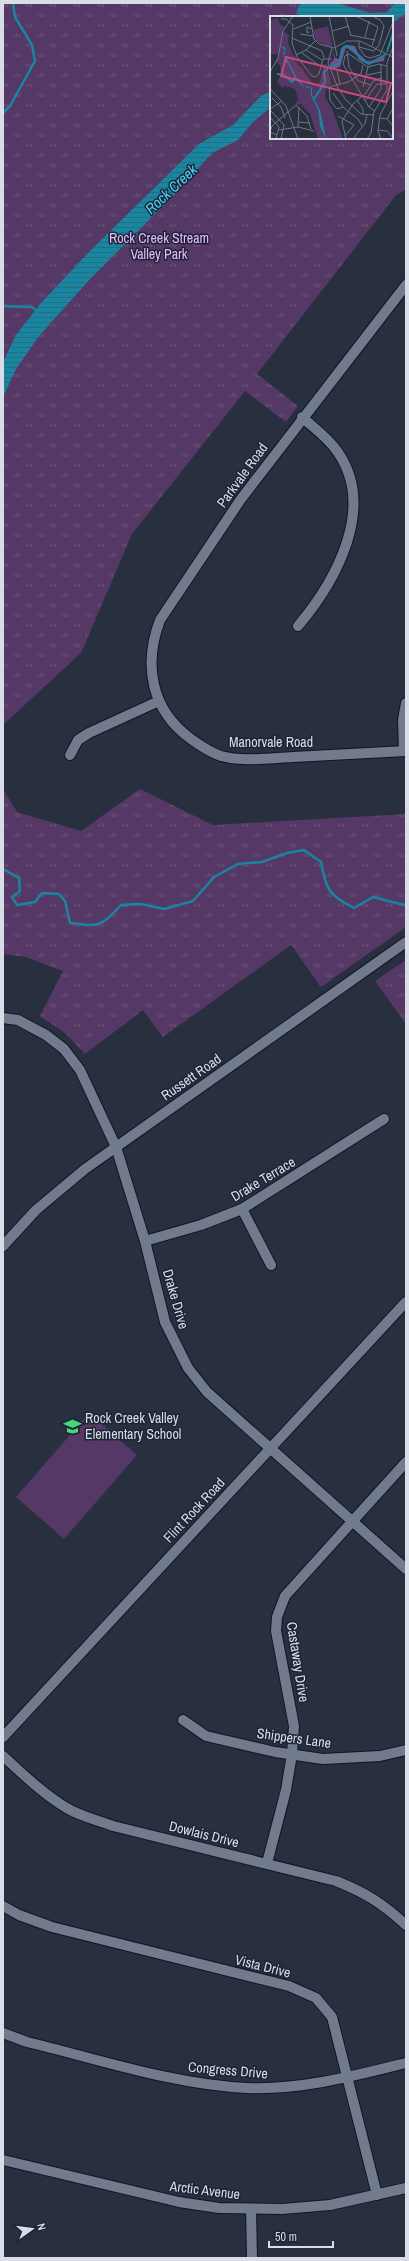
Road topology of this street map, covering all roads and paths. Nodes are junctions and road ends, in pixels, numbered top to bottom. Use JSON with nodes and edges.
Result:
{"nodes":[{"id":1,"x":406,"y":285,"type":"edge"},
{"id":2,"x":302,"y":418,"type":"junction"},
{"id":3,"x":298,"y":626,"type":"dead end"},
{"id":4,"x":159,"y":701,"type":"junction"},
{"id":5,"x":406,"y":703,"type":"edge"},
{"id":6,"x":405,"y":751,"type":"edge"},
{"id":7,"x":70,"y":755,"type":"dead end"},
{"id":8,"x":406,"y":942,"type":"edge"},
{"id":9,"x":3,"y":1018,"type":"edge"},
{"id":10,"x":384,"y":1119,"type":"dead end"},
{"id":11,"x":116,"y":1147,"type":"junction"},
{"id":12,"x":242,"y":1209,"type":"junction"},
{"id":13,"x":146,"y":1241,"type":"junction"},
{"id":14,"x":3,"y":1246,"type":"edge"},
{"id":15,"x":271,"y":1265,"type":"dead end"},
{"id":16,"x":406,"y":1302,"type":"edge"},
{"id":17,"x":270,"y":1449,"type":"junction"},
{"id":18,"x":406,"y":1462,"type":"edge"},
{"id":19,"x":351,"y":1521,"type":"junction"},
{"id":20,"x":406,"y":1569,"type":"edge"},
{"id":21,"x":183,"y":1720,"type":"dead end"},
{"id":22,"x":3,"y":1737,"type":"edge"},
{"id":23,"x":406,"y":1750,"type":"edge"},
{"id":24,"x":292,"y":1754,"type":"junction"},
{"id":25,"x":3,"y":1756,"type":"edge"},
{"id":26,"x":267,"y":1864,"type":"junction"},
{"id":27,"x":3,"y":1906,"type":"edge"},
{"id":28,"x":406,"y":1925,"type":"edge"},
{"id":29,"x":3,"y":2033,"type":"edge"},
{"id":30,"x":406,"y":2063,"type":"edge"},
{"id":31,"x":348,"y":2077,"type":"junction"},
{"id":32,"x":3,"y":2160,"type":"edge"},
{"id":33,"x":406,"y":2188,"type":"edge"},
{"id":34,"x":377,"y":2195,"type":"junction"},
{"id":35,"x":252,"y":2209,"type":"junction"},
{"id":36,"x":252,"y":2258,"type":"edge"}],
"edges":[{"from":1,"to":2,"type":"street","name":"Parkvale Road"},
{"from":2,"to":3,"type":"street"},
{"from":2,"to":4,"type":"street","name":"Parkvale Road"},
{"from":4,"to":6,"type":"street","name":"Manorvale Road"},
{"from":4,"to":7,"type":"street"},
{"from":5,"to":6,"type":"street"},
{"from":8,"to":11,"type":"street","name":"Russett Road"},
{"from":9,"to":11,"type":"street","name":"Drake Drive"},
{"from":10,"to":12,"type":"street","name":"Drake Terrace"},
{"from":11,"to":13,"type":"street","name":"Drake Drive"},
{"from":11,"to":14,"type":"street","name":"Russett Road"},
{"from":12,"to":13,"type":"street","name":"Drake Terrace"},
{"from":12,"to":15,"type":"street"},
{"from":13,"to":17,"type":"street","name":"Drake Drive"},
{"from":16,"to":17,"type":"street","name":"Flint Rock Road"},
{"from":17,"to":19,"type":"street","name":"Drake Drive"},
{"from":17,"to":22,"type":"street","name":"Flint Rock Road"},
{"from":18,"to":19,"type":"street","name":"Castaway Drive"},
{"from":19,"to":20,"type":"street","name":"Drake Drive"},
{"from":19,"to":24,"type":"street","name":"Castaway Drive"},
{"from":21,"to":24,"type":"street","name":"Shippers Lane"},
{"from":23,"to":24,"type":"street","name":"Shippers Lane"},
{"from":24,"to":26,"type":"street","name":"Castaway Drive"},
{"from":25,"to":26,"type":"street","name":"Dowlais Drive"},
{"from":26,"to":28,"type":"street","name":"Dowlais Drive"},
{"from":27,"to":31,"type":"street","name":"Vista Drive"},
{"from":29,"to":31,"type":"street","name":"Congress Drive"},
{"from":30,"to":31,"type":"street","name":"Congress Drive"},
{"from":31,"to":34,"type":"street","name":"Vista Drive"},
{"from":32,"to":35,"type":"street","name":"Arctic Avenue"},
{"from":33,"to":34,"type":"street","name":"Arctic Avenue"},
{"from":34,"to":35,"type":"street","name":"Arctic Avenue"},
{"from":35,"to":36,"type":"street"}]}
